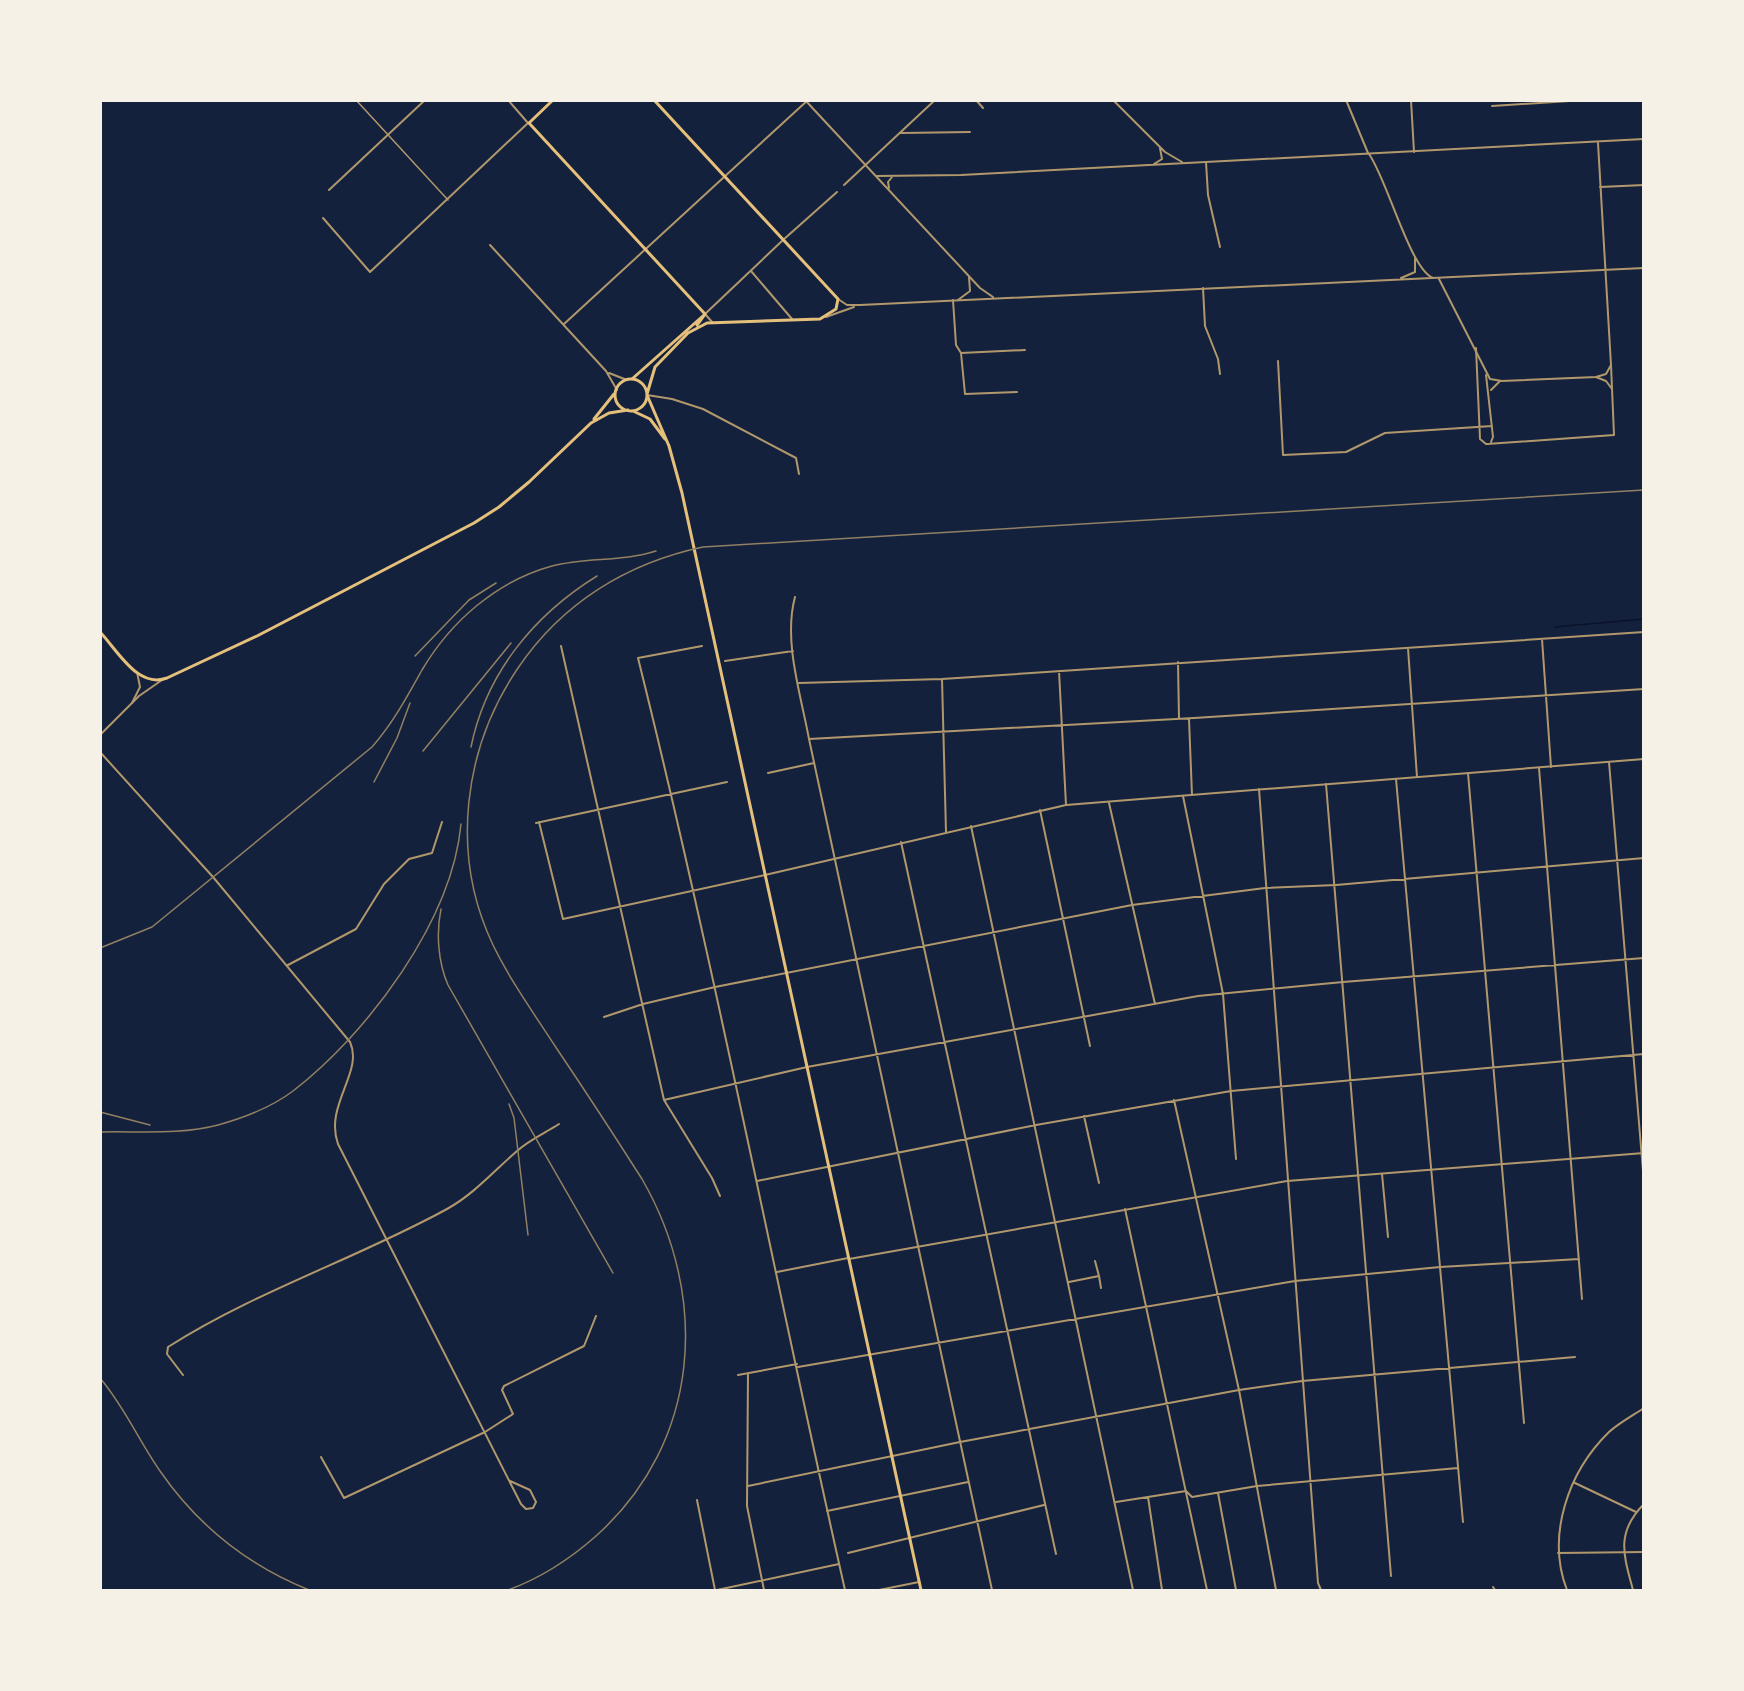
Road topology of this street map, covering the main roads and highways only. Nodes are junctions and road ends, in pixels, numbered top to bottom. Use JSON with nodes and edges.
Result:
{"nodes":[{"id":1,"x":553,"y":100,"type":"edge"},
{"id":2,"x":654,"y":100,"type":"edge"},
{"id":3,"x":705,"y":314,"type":"junction"},
{"id":4,"x":688,"y":333,"type":"junction"},
{"id":5,"x":629,"y":380,"type":"junction"},
{"id":6,"x":616,"y":390,"type":"junction"},
{"id":7,"x":647,"y":395,"type":"junction"},
{"id":8,"x":629,"y":410,"type":"junction"},
{"id":9,"x":591,"y":423,"type":"junction"},
{"id":10,"x":669,"y":446,"type":"junction"},
{"id":11,"x":100,"y":632,"type":"edge"},
{"id":12,"x":921,"y":1590,"type":"edge"}],
"edges":[{"from":1,"to":3,"type":"main road"},
{"from":2,"to":4,"type":"main road"},
{"from":3,"to":4,"type":"main road"},
{"from":3,"to":5,"type":"main road"},
{"from":4,"to":7,"type":"main road"},
{"from":5,"to":6,"type":"main road"},
{"from":5,"to":7,"type":"main road"},
{"from":6,"to":8,"type":"main road"},
{"from":6,"to":9,"type":"main road"},
{"from":7,"to":8,"type":"main road"},
{"from":7,"to":10,"type":"main road"},
{"from":8,"to":9,"type":"main road"},
{"from":8,"to":10,"type":"main road"},
{"from":9,"to":11,"type":"main road"},
{"from":10,"to":12,"type":"main road"}]}
